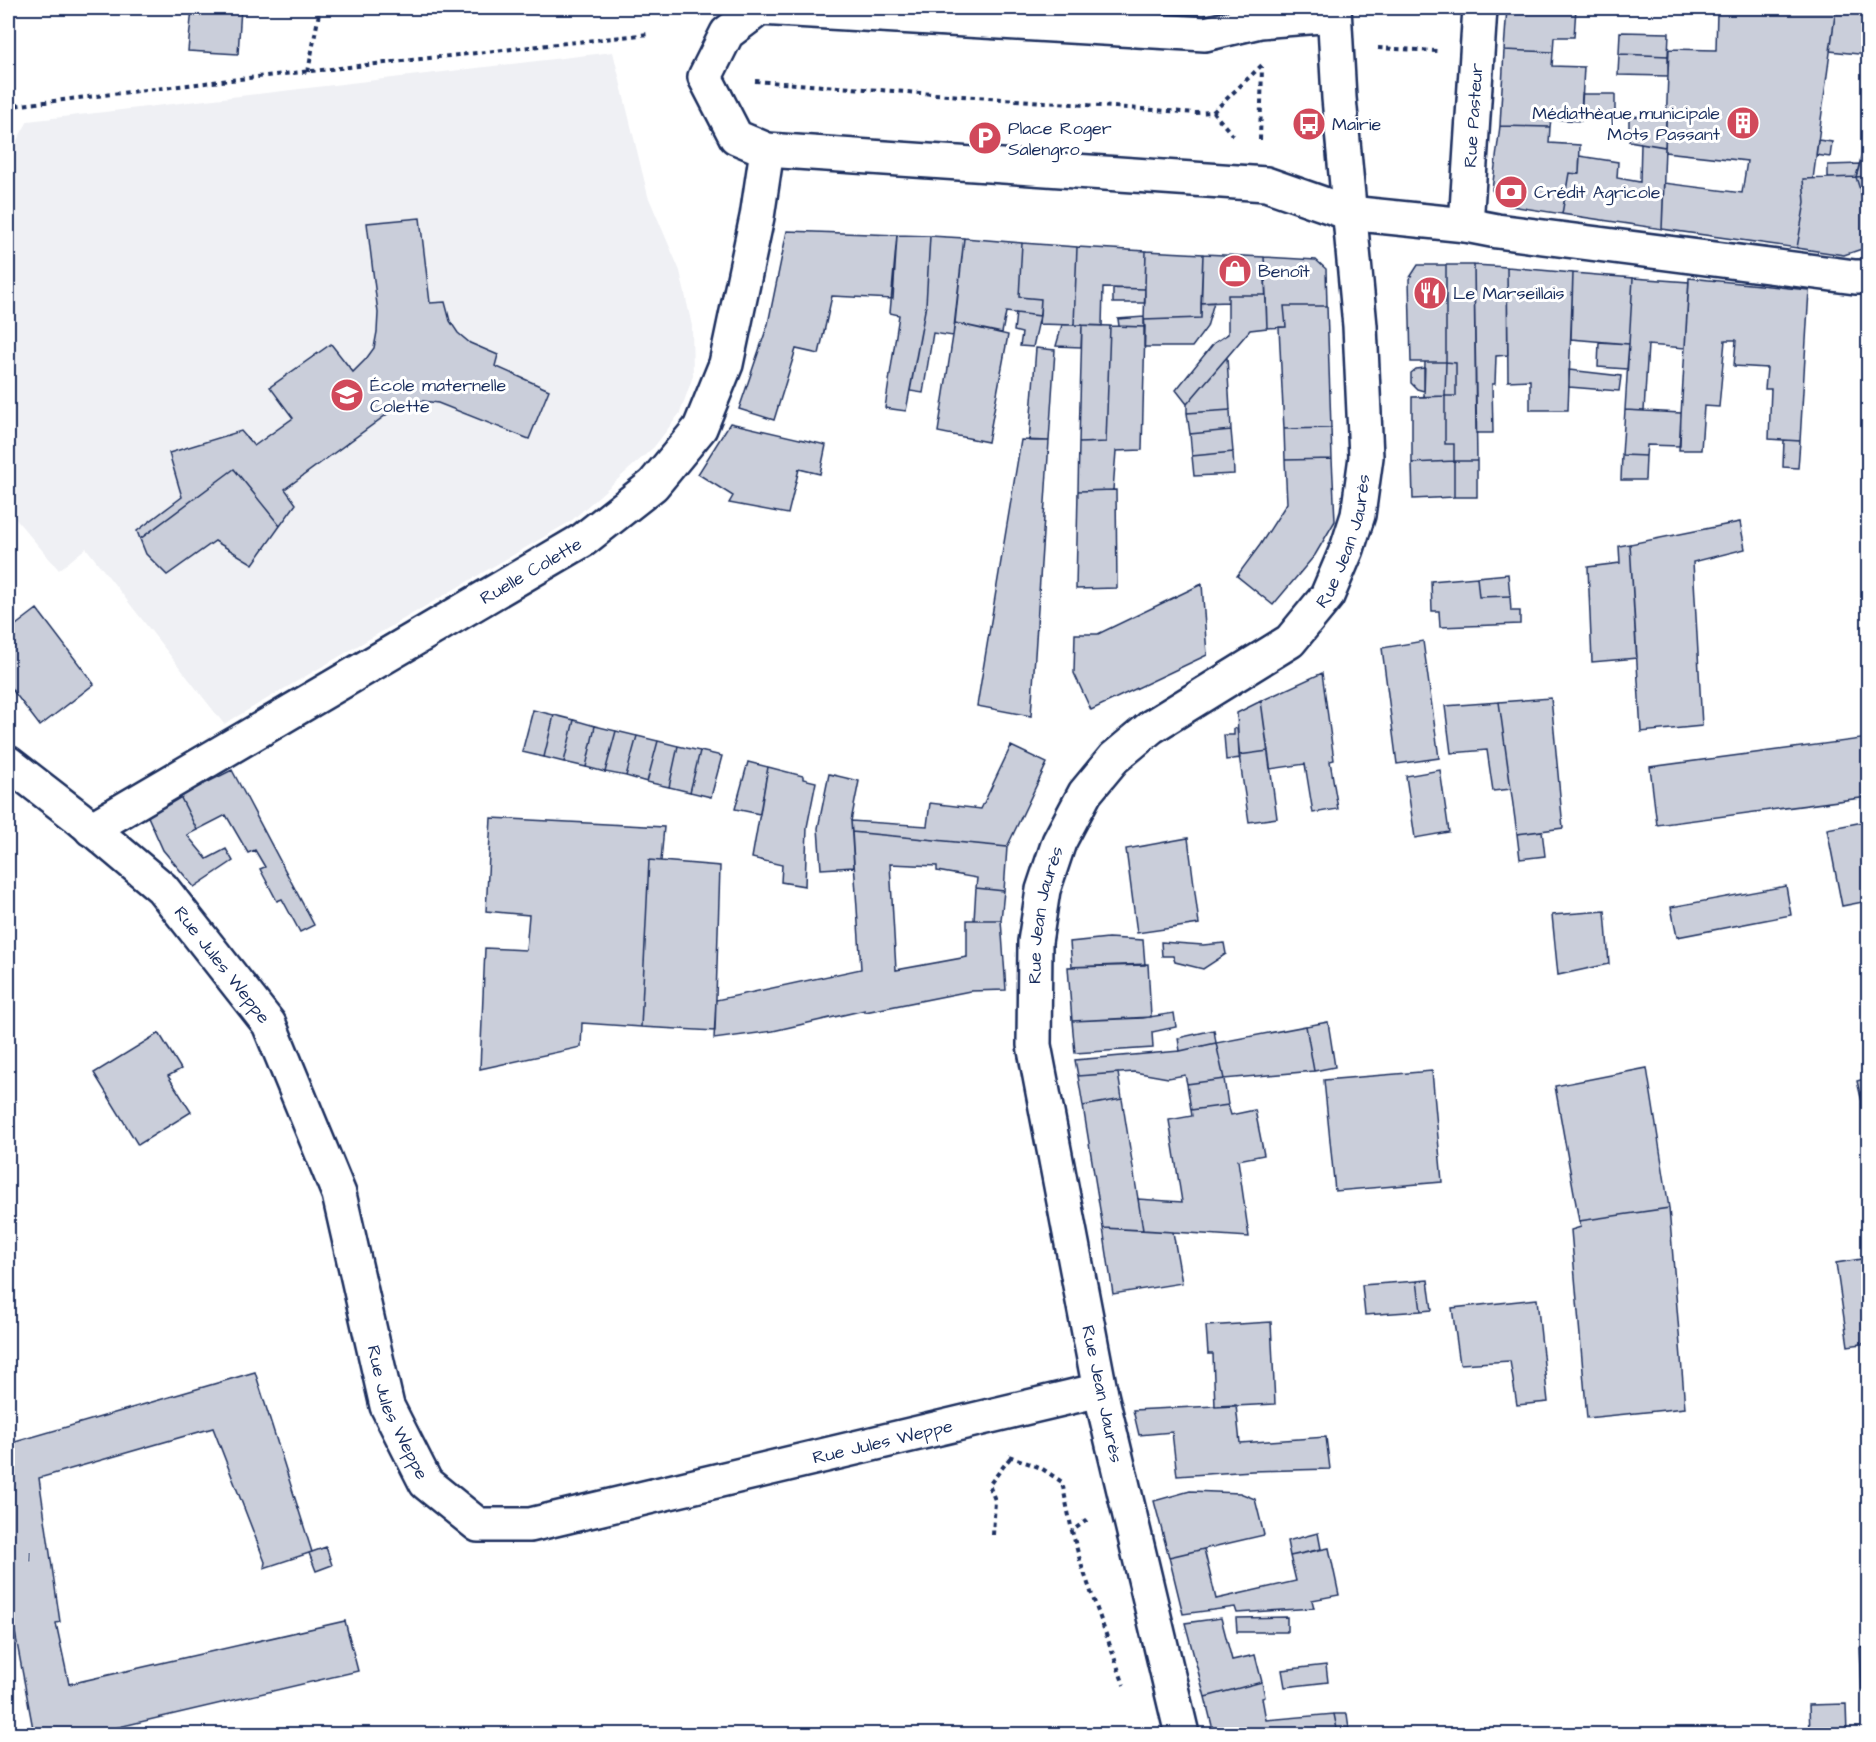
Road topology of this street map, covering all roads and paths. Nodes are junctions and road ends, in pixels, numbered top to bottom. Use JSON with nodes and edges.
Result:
{"nodes":[{"id":1,"x":320,"y":8,"type":"edge"},
{"id":2,"x":759,"y":8,"type":"edge"},
{"id":3,"x":1480,"y":8,"type":"edge"},
{"id":4,"x":1334,"y":11,"type":"edge"},
{"id":5,"x":649,"y":34,"type":"dead end"},
{"id":6,"x":1376,"y":48,"type":"dead end"},
{"id":7,"x":1478,"y":51,"type":"junction"},
{"id":8,"x":1262,"y":67,"type":"dead end"},
{"id":9,"x":308,"y":72,"type":"junction"},
{"id":10,"x":705,"y":77,"type":"junction"},
{"id":11,"x":8,"y":102,"type":"edge"},
{"id":12,"x":12,"y":106,"type":"junction"},
{"id":13,"x":8,"y":109,"type":"edge"},
{"id":14,"x":767,"y":150,"type":"junction"},
{"id":15,"x":1263,"y":176,"type":"junction"},
{"id":16,"x":1349,"y":213,"type":"junction"},
{"id":17,"x":1466,"y":225,"type":"junction"},
{"id":18,"x":1869,"y":277,"type":"edge"},
{"id":19,"x":8,"y":763,"type":"edge"},
{"id":20,"x":91,"y":829,"type":"junction"},
{"id":21,"x":1100,"y":1390,"type":"junction"},
{"id":22,"x":991,"y":1416,"type":"junction"},
{"id":23,"x":1010,"y":1458,"type":"junction"},
{"id":24,"x":1127,"y":1506,"type":"junction"},
{"id":25,"x":1072,"y":1532,"type":"junction"},
{"id":26,"x":993,"y":1535,"type":"dead end"},
{"id":27,"x":1126,"y":1690,"type":"dead end"},
{"id":28,"x":1182,"y":1734,"type":"edge"}],
"edges":[{"from":1,"to":9,"type":"path"},
{"from":2,"to":4,"type":"street"},
{"from":2,"to":10,"type":"street"},
{"from":3,"to":7,"type":"street","name":"Rue Pasteur"},
{"from":4,"to":16,"type":"street"},
{"from":5,"to":9,"type":"path"},
{"from":6,"to":7,"type":"path"},
{"from":7,"to":17,"type":"street","name":"Rue Pasteur"},
{"from":8,"to":15,"type":"path"},
{"from":9,"to":12,"type":"path"},
{"from":10,"to":14,"type":"street"},
{"from":10,"to":15,"type":"path"},
{"from":11,"to":12,"type":"path"},
{"from":12,"to":13,"type":"path"},
{"from":14,"to":15,"type":"street"},
{"from":14,"to":20,"type":"street","name":"Ruelle Colette"},
{"from":15,"to":16,"type":"street"},
{"from":16,"to":17,"type":"street"},
{"from":16,"to":21,"type":"street","name":"Rue Jean Jaurès"},
{"from":17,"to":18,"type":"street"},
{"from":19,"to":20,"type":"street","name":"Rue Jules Weppe"},
{"from":20,"to":22,"type":"street","name":"Rue Jules Weppe"},
{"from":21,"to":22,"type":"street","name":"Rue Jules Weppe"},
{"from":21,"to":24,"type":"street","name":"Rue Jean Jaurès"},
{"from":22,"to":23,"type":"path"},
{"from":23,"to":25,"type":"path"},
{"from":23,"to":26,"type":"path"},
{"from":24,"to":25,"type":"path"},
{"from":24,"to":28,"type":"street","name":"Rue Jean Jaurès"},
{"from":25,"to":27,"type":"path"}]}
